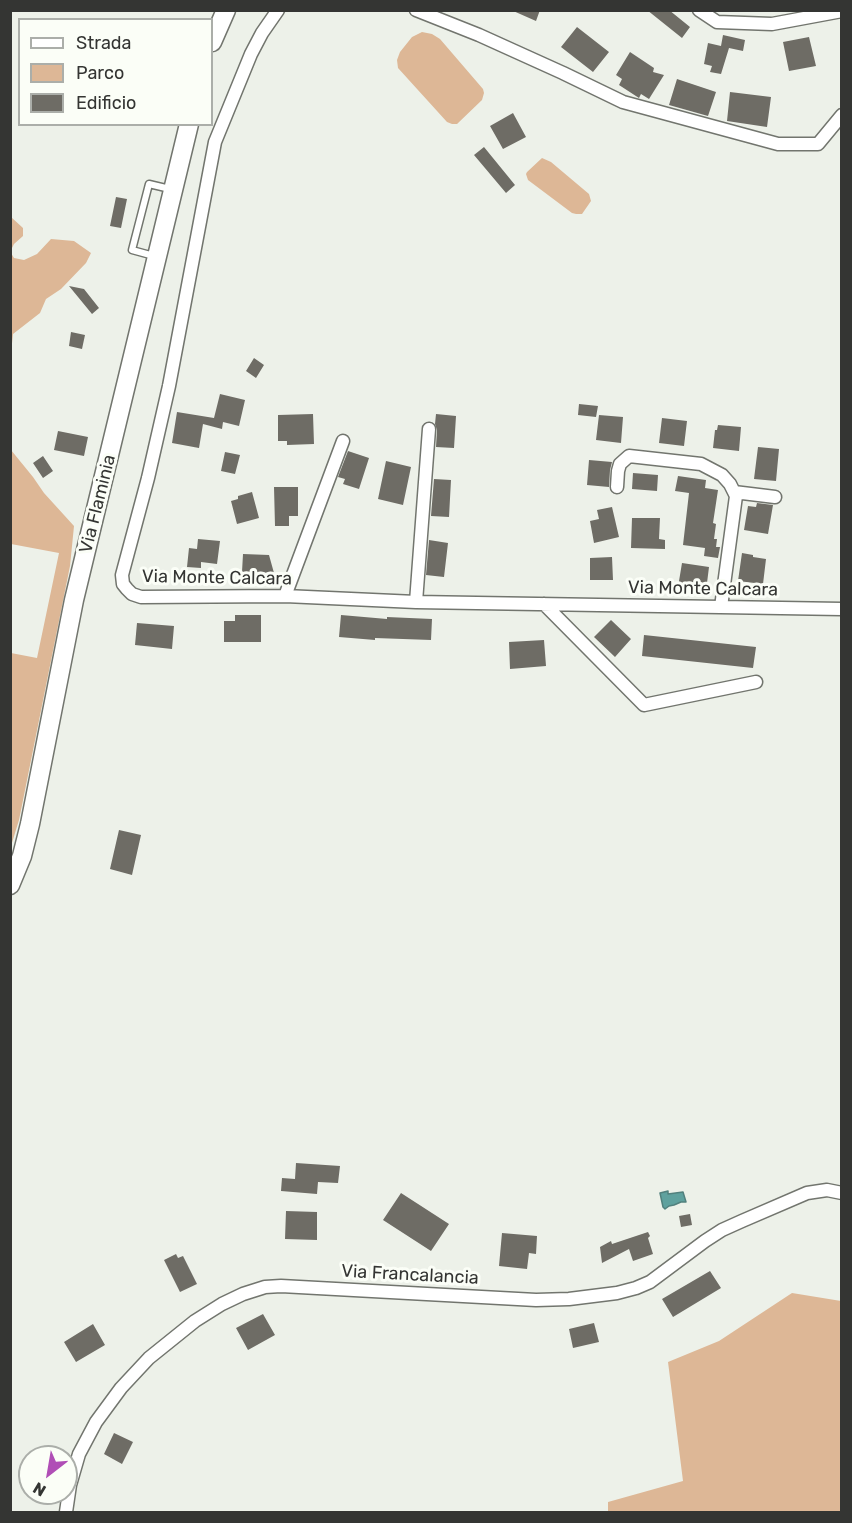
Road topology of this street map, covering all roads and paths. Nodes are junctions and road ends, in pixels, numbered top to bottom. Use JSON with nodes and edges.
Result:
{"nodes":[{"id":1,"x":226,"y":10,"type":"edge"},
{"id":2,"x":278,"y":10,"type":"edge"},
{"id":3,"x":416,"y":10,"type":"edge"},
{"id":4,"x":699,"y":10,"type":"edge"},
{"id":5,"x":789,"y":10,"type":"edge"},
{"id":6,"x":842,"y":11,"type":"edge"},
{"id":7,"x":772,"y":24,"type":"junction"},
{"id":8,"x":213,"y":40,"type":"edge"},
{"id":9,"x":842,"y":115,"type":"edge"},
{"id":10,"x":189,"y":126,"type":"edge"},
{"id":11,"x":173,"y":190,"type":"junction"},
{"id":12,"x":157,"y":256,"type":"junction"},
{"id":13,"x":429,"y":429,"type":"dead end"},
{"id":14,"x":343,"y":441,"type":"dead end"},
{"id":15,"x":617,"y":487,"type":"dead end"},
{"id":16,"x":734,"y":492,"type":"junction"},
{"id":17,"x":775,"y":497,"type":"dead end"},
{"id":18,"x":285,"y":596,"type":"junction"},
{"id":19,"x":416,"y":602,"type":"junction"},
{"id":20,"x":544,"y":604,"type":"junction"},
{"id":21,"x":721,"y":607,"type":"junction"},
{"id":22,"x":842,"y":609,"type":"edge"},
{"id":23,"x":756,"y":682,"type":"dead end"},
{"id":24,"x":10,"y":885,"type":"edge"},
{"id":25,"x":842,"y":1193,"type":"edge"},
{"id":26,"x":66,"y":1512,"type":"edge"}],
"edges":[{"from":1,"to":8,"type":"main road"},
{"from":2,"to":18,"type":"street","name":"Via Monte Calcara"},
{"from":3,"to":9,"type":"street"},
{"from":4,"to":7,"type":"street"},
{"from":5,"to":7,"type":"street"},
{"from":6,"to":7,"type":"street"},
{"from":10,"to":11,"type":"main road","name":"Via Flaminia"},
{"from":11,"to":12,"type":"main road","name":"Via Flaminia"},
{"from":11,"to":12,"type":"lane"},
{"from":12,"to":24,"type":"main road","name":"Via Flaminia"},
{"from":13,"to":19,"type":"street"},
{"from":14,"to":18,"type":"street"},
{"from":15,"to":16,"type":"street"},
{"from":16,"to":17,"type":"street"},
{"from":16,"to":21,"type":"street"},
{"from":18,"to":19,"type":"street","name":"Via Monte Calcara"},
{"from":19,"to":20,"type":"street","name":"Via Monte Calcara"},
{"from":20,"to":21,"type":"street","name":"Via Monte Calcara"},
{"from":20,"to":23,"type":"street"},
{"from":21,"to":22,"type":"street","name":"Via Monte Calcara"},
{"from":25,"to":26,"type":"street","name":"Via Francalancia"}]}
